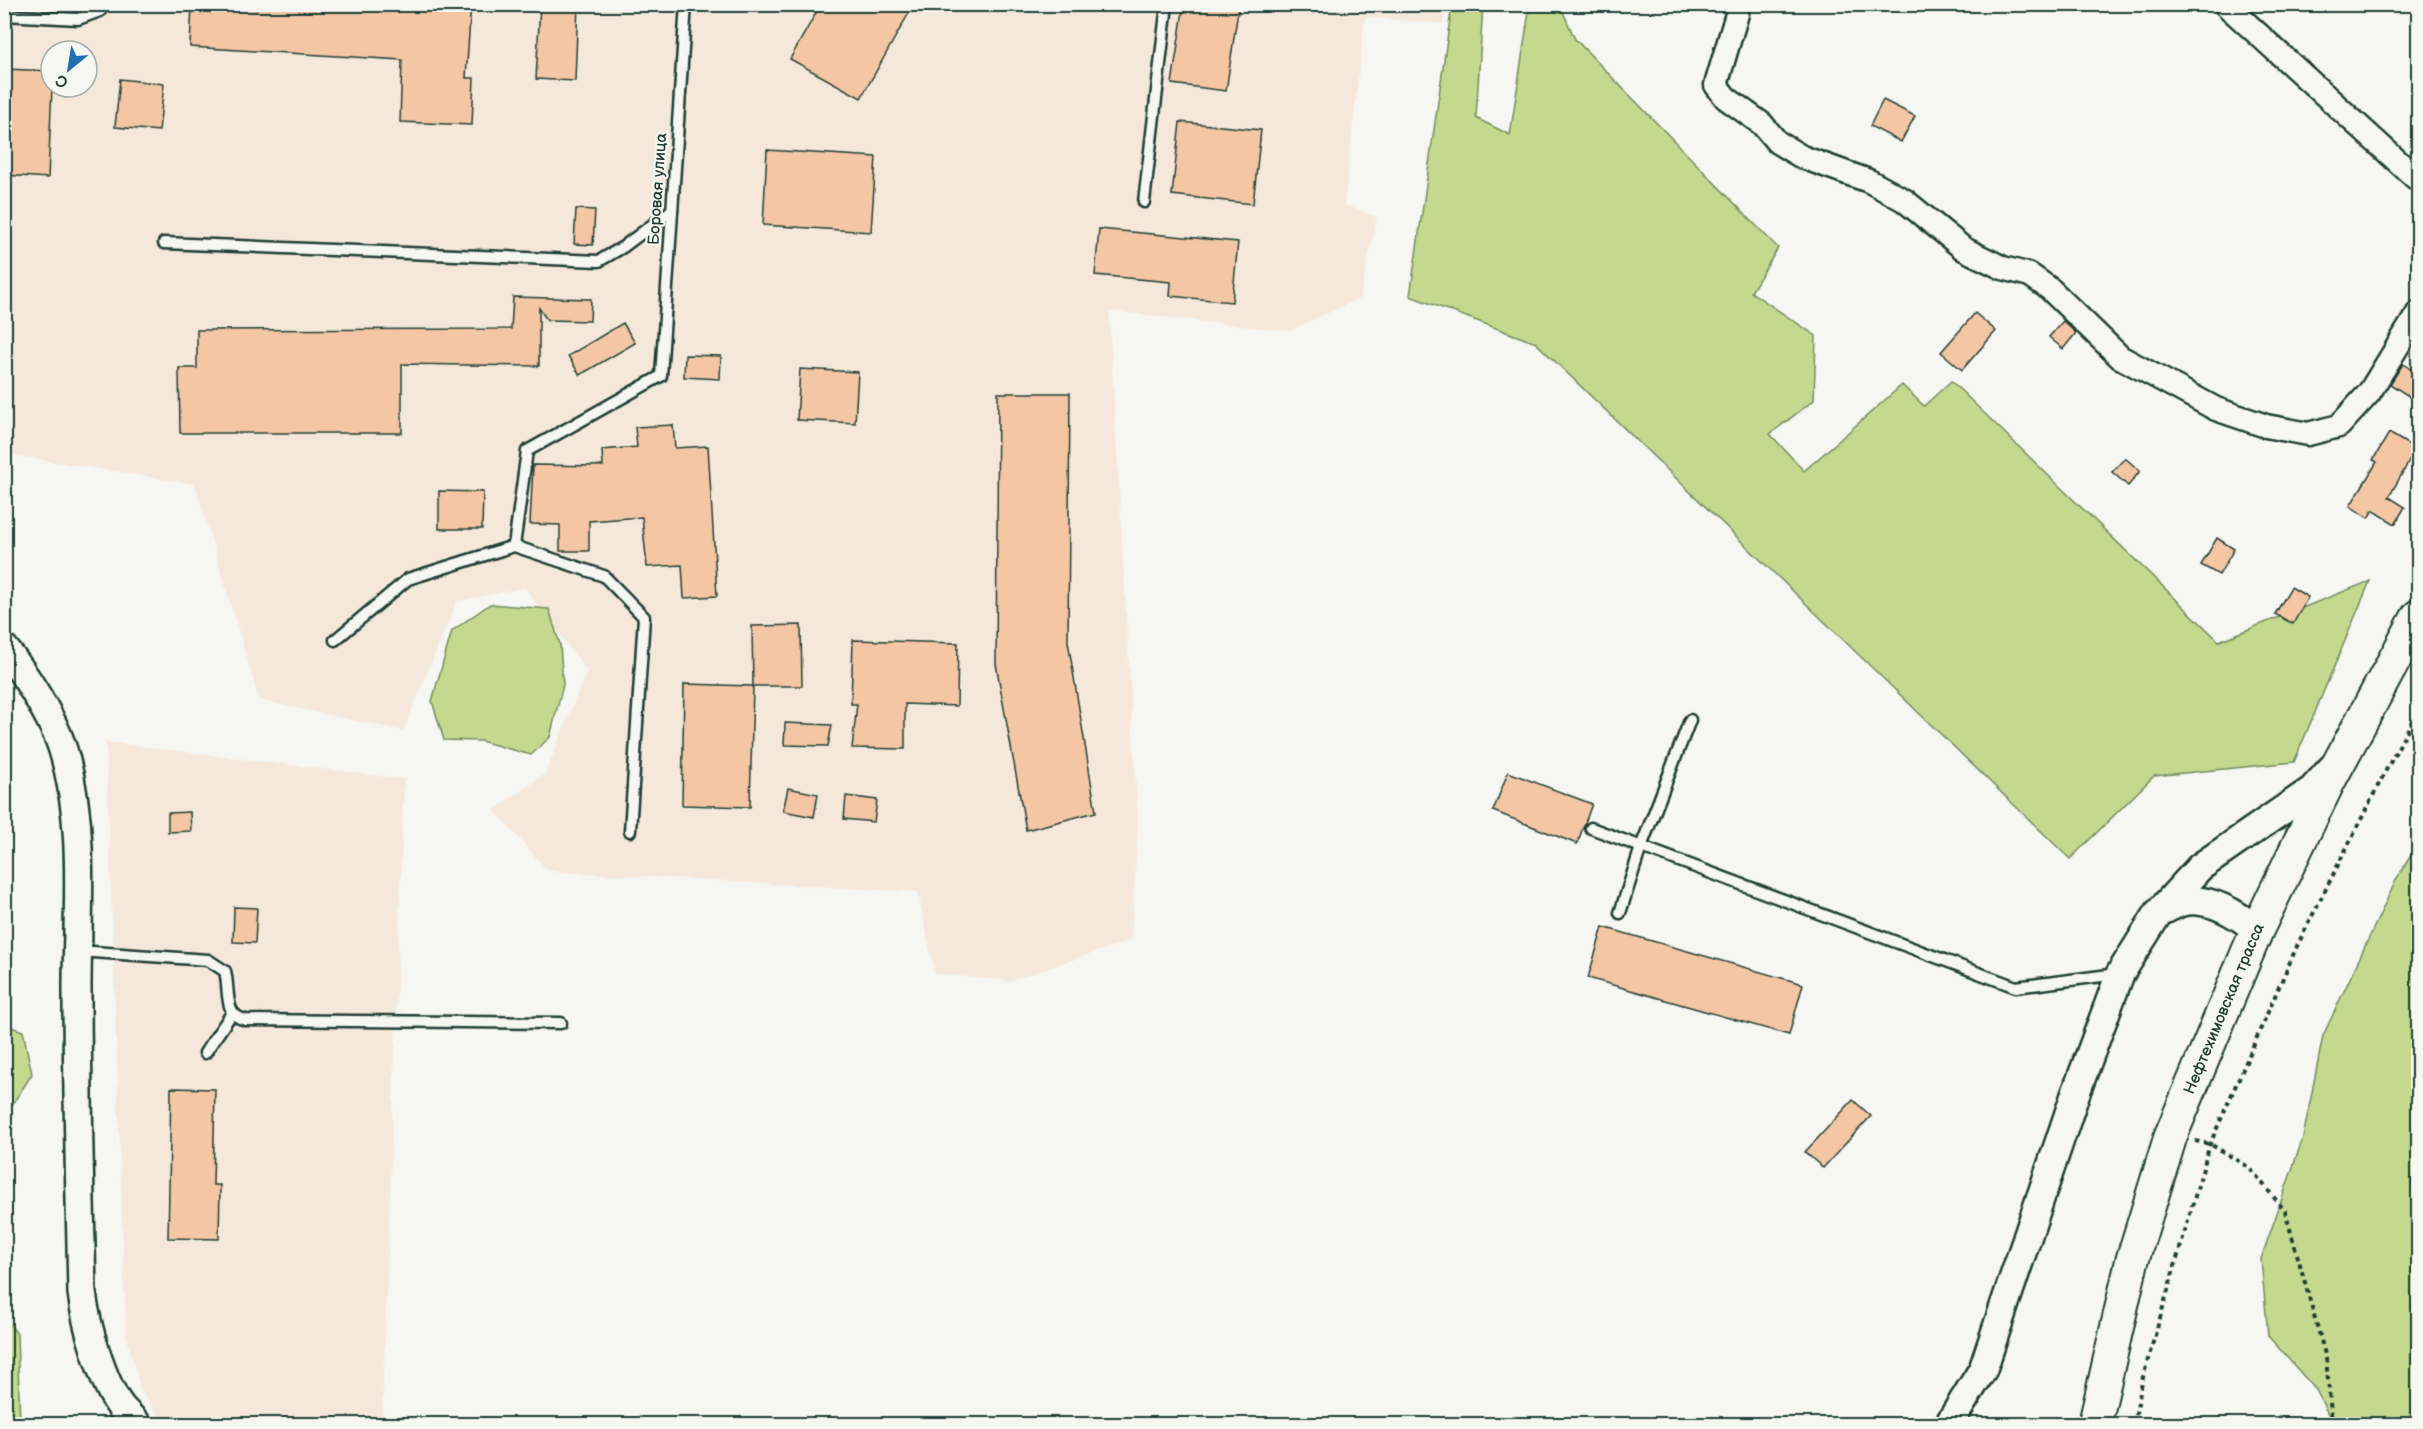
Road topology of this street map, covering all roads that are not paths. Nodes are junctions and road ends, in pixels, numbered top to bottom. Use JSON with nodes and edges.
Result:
{"nodes":[{"id":1,"x":100,"y":4,"type":"edge"},
{"id":2,"x":686,"y":4,"type":"edge"},
{"id":3,"x":1167,"y":4,"type":"edge"},
{"id":4,"x":1737,"y":4,"type":"edge"},
{"id":5,"x":2233,"y":7,"type":"edge"},
{"id":6,"x":4,"y":15,"type":"edge"},
{"id":7,"x":2418,"y":180,"type":"edge"},
{"id":8,"x":1144,"y":202,"type":"dead end"},
{"id":9,"x":672,"y":210,"type":"junction"},
{"id":10,"x":164,"y":243,"type":"dead end"},
{"id":11,"x":2418,"y":313,"type":"edge"},
{"id":12,"x":514,"y":546,"type":"junction"},
{"id":13,"x":2418,"y":616,"type":"edge"},
{"id":14,"x":335,"y":640,"type":"dead end"},
{"id":15,"x":4,"y":648,"type":"edge"},
{"id":16,"x":1690,"y":720,"type":"dead end"},
{"id":17,"x":2344,"y":754,"type":"junction"},
{"id":18,"x":1591,"y":828,"type":"dead end"},
{"id":19,"x":630,"y":831,"type":"dead end"},
{"id":20,"x":1641,"y":847,"type":"junction"},
{"id":21,"x":1620,"y":912,"type":"dead end"},
{"id":22,"x":2159,"y":912,"type":"junction"},
{"id":23,"x":2257,"y":930,"type":"junction"},
{"id":24,"x":77,"y":951,"type":"junction"},
{"id":25,"x":2120,"y":974,"type":"junction"},
{"id":26,"x":232,"y":1012,"type":"junction"},
{"id":27,"x":561,"y":1023,"type":"dead end"},
{"id":28,"x":205,"y":1053,"type":"dead end"},
{"id":29,"x":137,"y":1425,"type":"edge"},
{"id":30,"x":1949,"y":1425,"type":"edge"},
{"id":31,"x":2095,"y":1425,"type":"edge"}],
"edges":[{"from":1,"to":6,"type":"lane"},
{"from":2,"to":9,"type":"lane","name":"Боровая улица"},
{"from":3,"to":8,"type":"lane"},
{"from":4,"to":11,"type":"street"},
{"from":5,"to":7,"type":"street"},
{"from":9,"to":10,"type":"lane"},
{"from":9,"to":12,"type":"lane","name":"Боровая улица"},
{"from":12,"to":14,"type":"lane"},
{"from":12,"to":19,"type":"lane"},
{"from":13,"to":17,"type":"main road","name":"Нефтехимовская трасса"},
{"from":15,"to":24,"type":"street"},
{"from":16,"to":20,"type":"lane"},
{"from":17,"to":22,"type":"street"},
{"from":17,"to":23,"type":"main road","name":"Нефтехимовская трасса"},
{"from":18,"to":20,"type":"lane"},
{"from":20,"to":21,"type":"lane"},
{"from":20,"to":25,"type":"lane"},
{"from":22,"to":23,"type":"street"},
{"from":22,"to":25,"type":"street"},
{"from":23,"to":31,"type":"main road","name":"Нефтехимовская трасса"},
{"from":24,"to":26,"type":"lane"},
{"from":24,"to":29,"type":"street"},
{"from":25,"to":30,"type":"street"},
{"from":26,"to":27,"type":"lane"},
{"from":26,"to":28,"type":"lane"}]}
